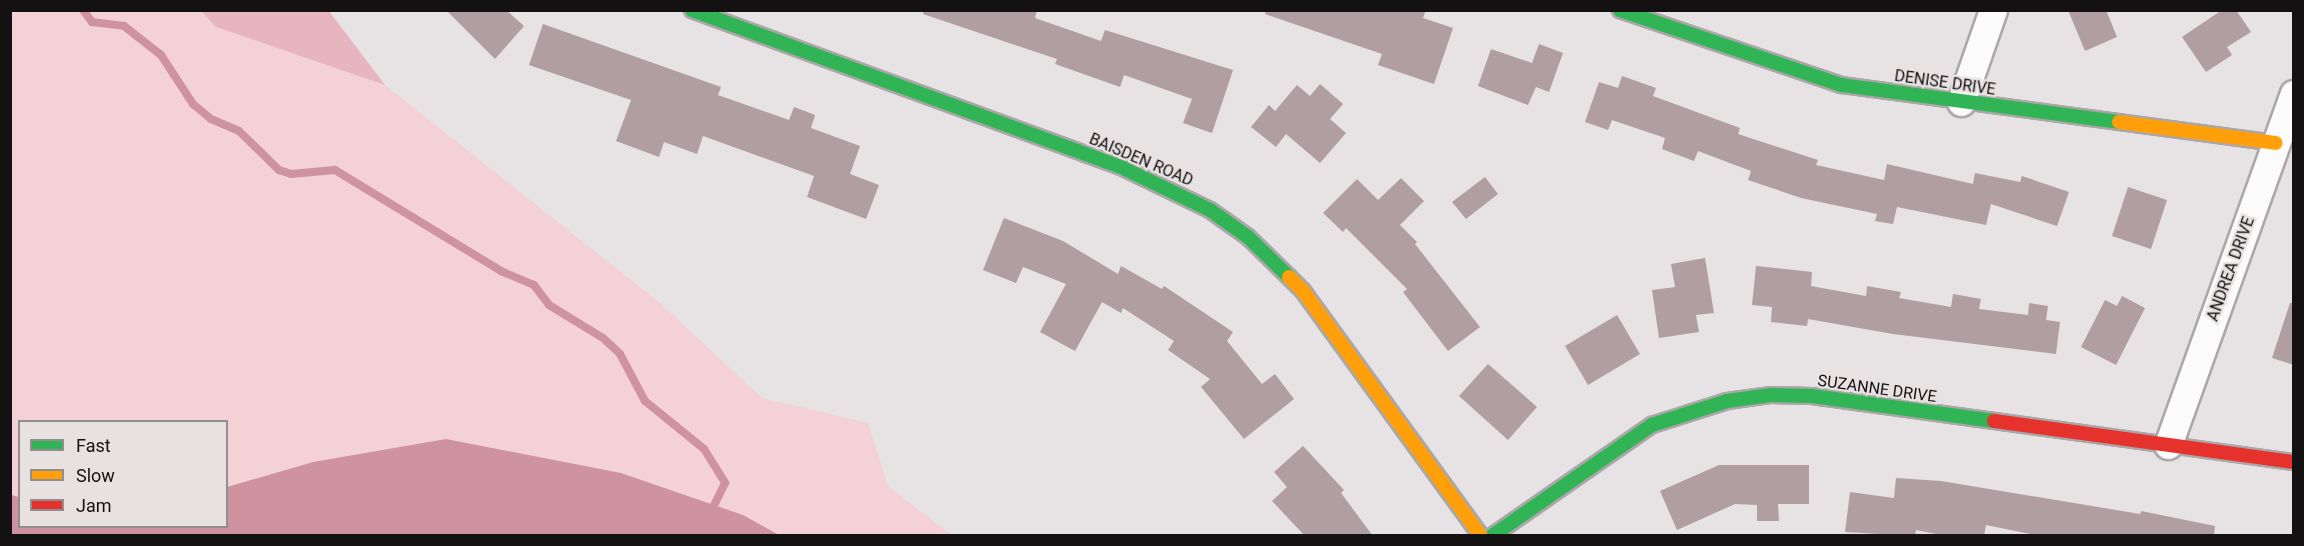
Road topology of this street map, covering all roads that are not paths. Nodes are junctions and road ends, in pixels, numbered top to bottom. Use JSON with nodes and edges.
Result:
{"nodes":[{"id":1,"x":692,"y":10,"type":"edge"},
{"id":2,"x":1620,"y":10,"type":"edge"},
{"id":3,"x":1993,"y":10,"type":"edge"},
{"id":4,"x":1660,"y":17,"type":"edge"},
{"id":5,"x":2294,"y":93,"type":"edge"},
{"id":6,"x":1960,"y":102,"type":"junction"},
{"id":7,"x":2276,"y":143,"type":"junction"},
{"id":8,"x":2168,"y":445,"type":"junction"},
{"id":9,"x":2294,"y":462,"type":"edge"},
{"id":10,"x":1481,"y":536,"type":"edge"},
{"id":11,"x":1492,"y":536,"type":"edge"}],
"edges":[{"from":1,"to":10,"type":"street","name":"BAISDEN ROAD"},
{"from":2,"to":4,"type":"street","name":"DENISE DRIVE"},
{"from":3,"to":6,"type":"street"},
{"from":4,"to":6,"type":"street","name":"DENISE DRIVE"},
{"from":5,"to":7,"type":"street","name":"ANDREA DRIVE"},
{"from":6,"to":7,"type":"street","name":"DENISE DRIVE"},
{"from":7,"to":8,"type":"street","name":"ANDREA DRIVE"},
{"from":8,"to":9,"type":"street","name":"SUZANNE DRIVE"},
{"from":8,"to":11,"type":"street","name":"SUZANNE DRIVE"}]}
